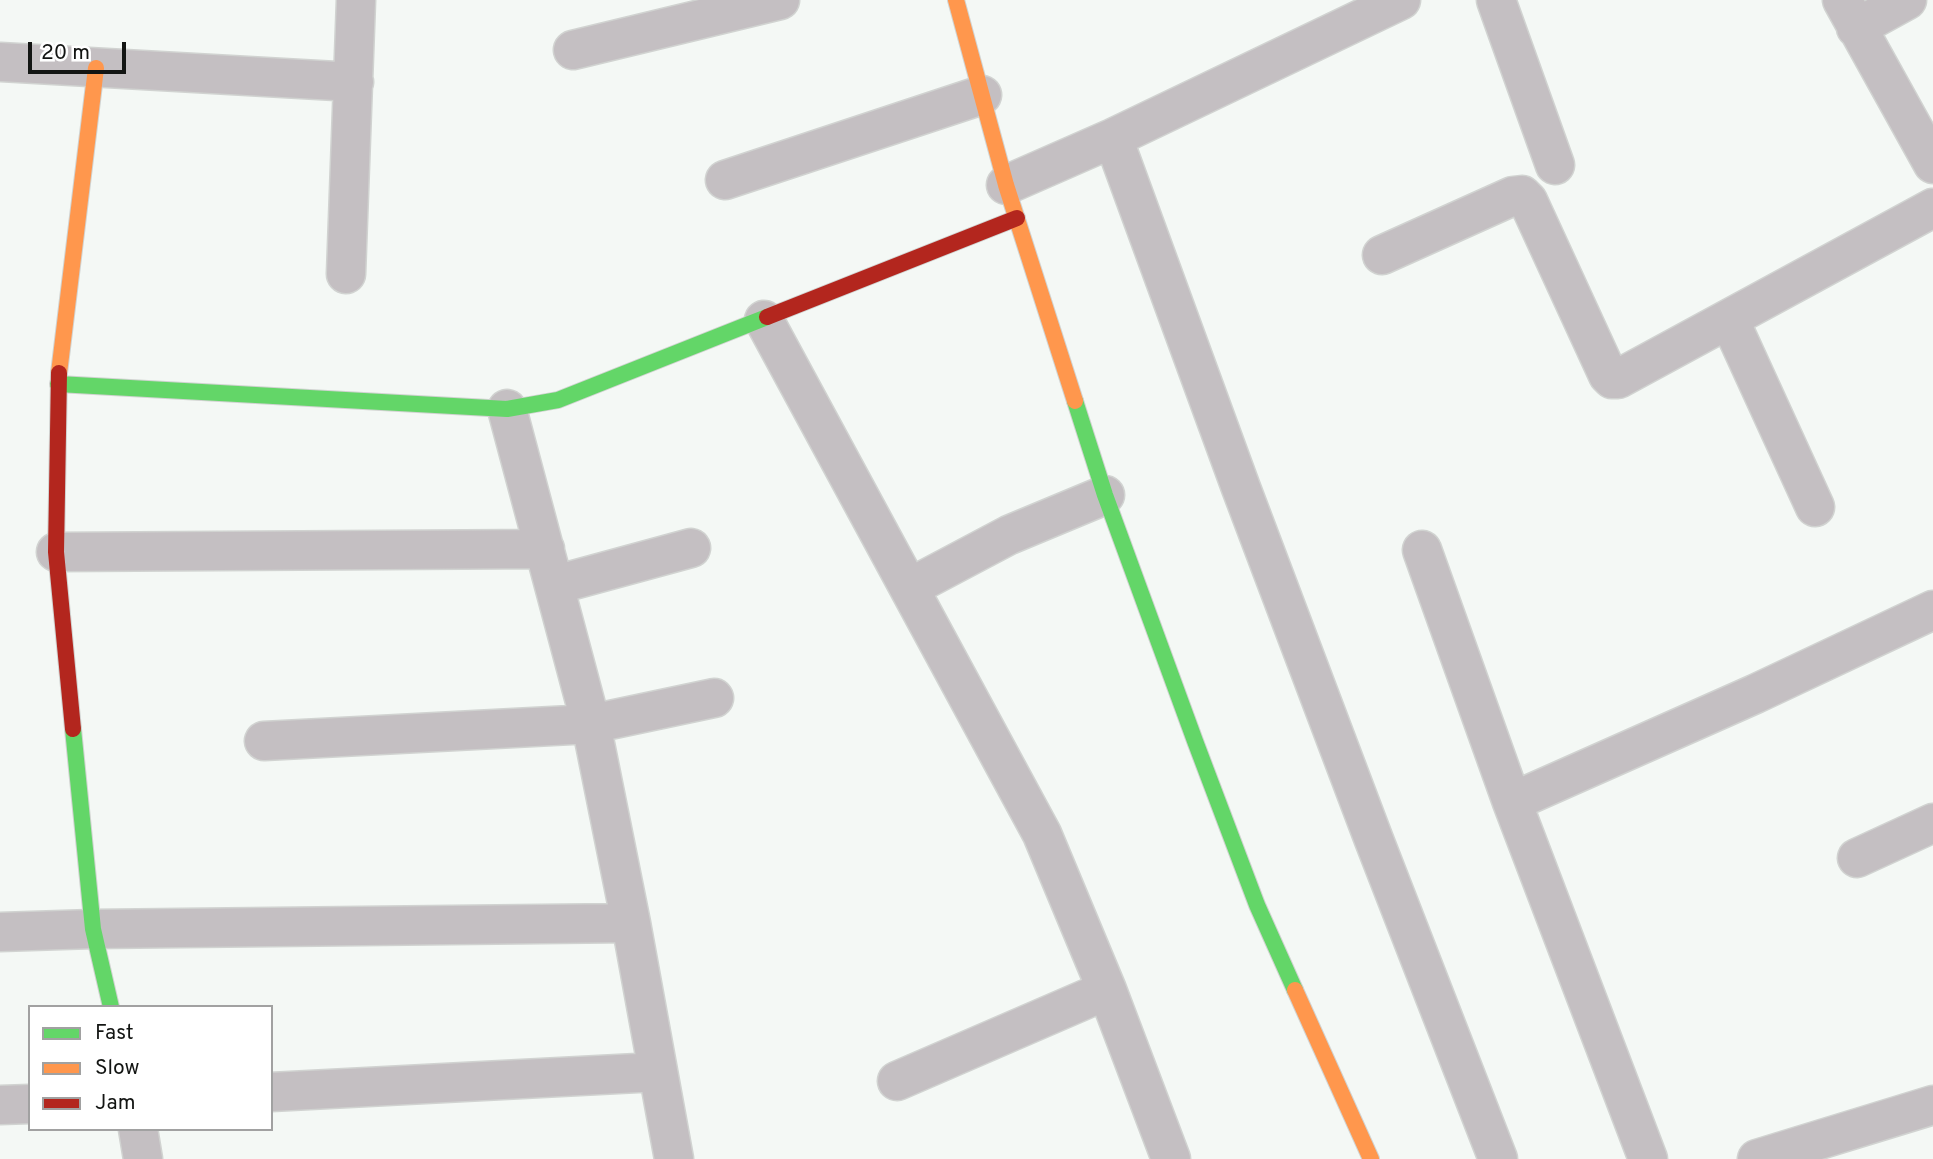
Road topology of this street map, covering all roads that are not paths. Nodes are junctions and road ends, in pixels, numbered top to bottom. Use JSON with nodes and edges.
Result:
{"nodes":[{"id":1,"x":356,"y":0,"type":"edge"},
{"id":2,"x":780,"y":0,"type":"edge"},
{"id":3,"x":956,"y":0,"type":"edge"},
{"id":4,"x":1401,"y":0,"type":"edge"},
{"id":5,"x":1496,"y":0,"type":"edge"},
{"id":6,"x":1907,"y":0,"type":"edge"},
{"id":7,"x":1849,"y":14,"type":"edge"},
{"id":8,"x":573,"y":51,"type":"dead end"},
{"id":9,"x":0,"y":62,"type":"edge"},
{"id":10,"x":96,"y":68,"type":"junction"},
{"id":11,"x":354,"y":82,"type":"junction"},
{"id":12,"x":982,"y":95,"type":"junction"},
{"id":13,"x":1114,"y":138,"type":"junction"},
{"id":14,"x":1931,"y":158,"type":"edge"},
{"id":15,"x":1555,"y":165,"type":"dead end"},
{"id":16,"x":724,"y":180,"type":"dead end"},
{"id":17,"x":1012,"y":202,"type":"junction"},
{"id":18,"x":1933,"y":208,"type":"edge"},
{"id":19,"x":1382,"y":255,"type":"dead end"},
{"id":20,"x":346,"y":274,"type":"dead end"},
{"id":21,"x":1729,"y":319,"type":"junction"},
{"id":22,"x":764,"y":320,"type":"junction"},
{"id":23,"x":58,"y":384,"type":"junction"},
{"id":24,"x":507,"y":409,"type":"junction"},
{"id":25,"x":1105,"y":495,"type":"junction"},
{"id":26,"x":1815,"y":507,"type":"dead end"},
{"id":27,"x":691,"y":548,"type":"dead end"},
{"id":28,"x":1422,"y":550,"type":"dead end"},
{"id":29,"x":56,"y":552,"type":"junction"},
{"id":30,"x":550,"y":567,"type":"junction"},
{"id":31,"x":909,"y":588,"type":"junction"},
{"id":32,"x":1933,"y":610,"type":"edge"},
{"id":33,"x":714,"y":698,"type":"dead end"},
{"id":34,"x":591,"y":724,"type":"junction"},
{"id":35,"x":264,"y":741,"type":"dead end"},
{"id":36,"x":1512,"y":802,"type":"junction"},
{"id":37,"x":1933,"y":823,"type":"edge"},
{"id":38,"x":1857,"y":858,"type":"dead end"},
{"id":39,"x":631,"y":923,"type":"junction"},
{"id":40,"x":93,"y":929,"type":"junction"},
{"id":41,"x":0,"y":932,"type":"edge"},
{"id":42,"x":1107,"y":990,"type":"junction"},
{"id":43,"x":111,"y":1005,"type":"edge"},
{"id":44,"x":657,"y":1072,"type":"junction"},
{"id":45,"x":897,"y":1081,"type":"dead end"},
{"id":46,"x":273,"y":1091,"type":"edge"},
{"id":47,"x":28,"y":1104,"type":"edge"},
{"id":48,"x":0,"y":1105,"type":"edge"},
{"id":49,"x":1933,"y":1105,"type":"edge"},
{"id":50,"x":138,"y":1131,"type":"edge"},
{"id":51,"x":1169,"y":1158,"type":"edge"},
{"id":52,"x":1763,"y":1158,"type":"edge"},
{"id":53,"x":143,"y":1159,"type":"edge"},
{"id":54,"x":674,"y":1159,"type":"edge"},
{"id":55,"x":1371,"y":1159,"type":"edge"},
{"id":56,"x":1498,"y":1159,"type":"edge"},
{"id":57,"x":1648,"y":1159,"type":"edge"}],
"edges":[{"from":1,"to":11,"type":"street"},
{"from":2,"to":8,"type":"street"},
{"from":3,"to":12,"type":"street"},
{"from":4,"to":13,"type":"street"},
{"from":5,"to":15,"type":"street"},
{"from":6,"to":7,"type":"street"},
{"from":7,"to":14,"type":"street"},
{"from":9,"to":10,"type":"street"},
{"from":10,"to":11,"type":"street"},
{"from":10,"to":23,"type":"street"},
{"from":11,"to":20,"type":"street"},
{"from":12,"to":16,"type":"street"},
{"from":12,"to":17,"type":"street"},
{"from":13,"to":17,"type":"street"},
{"from":13,"to":56,"type":"street"},
{"from":17,"to":22,"type":"street"},
{"from":17,"to":25,"type":"street"},
{"from":18,"to":21,"type":"street"},
{"from":19,"to":21,"type":"street"},
{"from":21,"to":26,"type":"street"},
{"from":22,"to":24,"type":"street"},
{"from":22,"to":31,"type":"street"},
{"from":23,"to":24,"type":"street"},
{"from":23,"to":29,"type":"street"},
{"from":24,"to":30,"type":"street"},
{"from":25,"to":31,"type":"street"},
{"from":25,"to":55,"type":"street"},
{"from":27,"to":30,"type":"street"},
{"from":28,"to":36,"type":"street"},
{"from":29,"to":30,"type":"street"},
{"from":29,"to":40,"type":"street"},
{"from":30,"to":34,"type":"street"},
{"from":31,"to":42,"type":"street"},
{"from":32,"to":36,"type":"street"},
{"from":33,"to":34,"type":"street"},
{"from":34,"to":35,"type":"street"},
{"from":34,"to":39,"type":"street"},
{"from":36,"to":57,"type":"street"},
{"from":37,"to":38,"type":"street"},
{"from":39,"to":40,"type":"street"},
{"from":39,"to":44,"type":"street"},
{"from":40,"to":41,"type":"street"},
{"from":40,"to":43,"type":"street"},
{"from":42,"to":45,"type":"street"},
{"from":42,"to":51,"type":"street"},
{"from":44,"to":46,"type":"street"},
{"from":44,"to":54,"type":"street"},
{"from":47,"to":48,"type":"street"},
{"from":49,"to":52,"type":"street"},
{"from":50,"to":53,"type":"street"}]}
